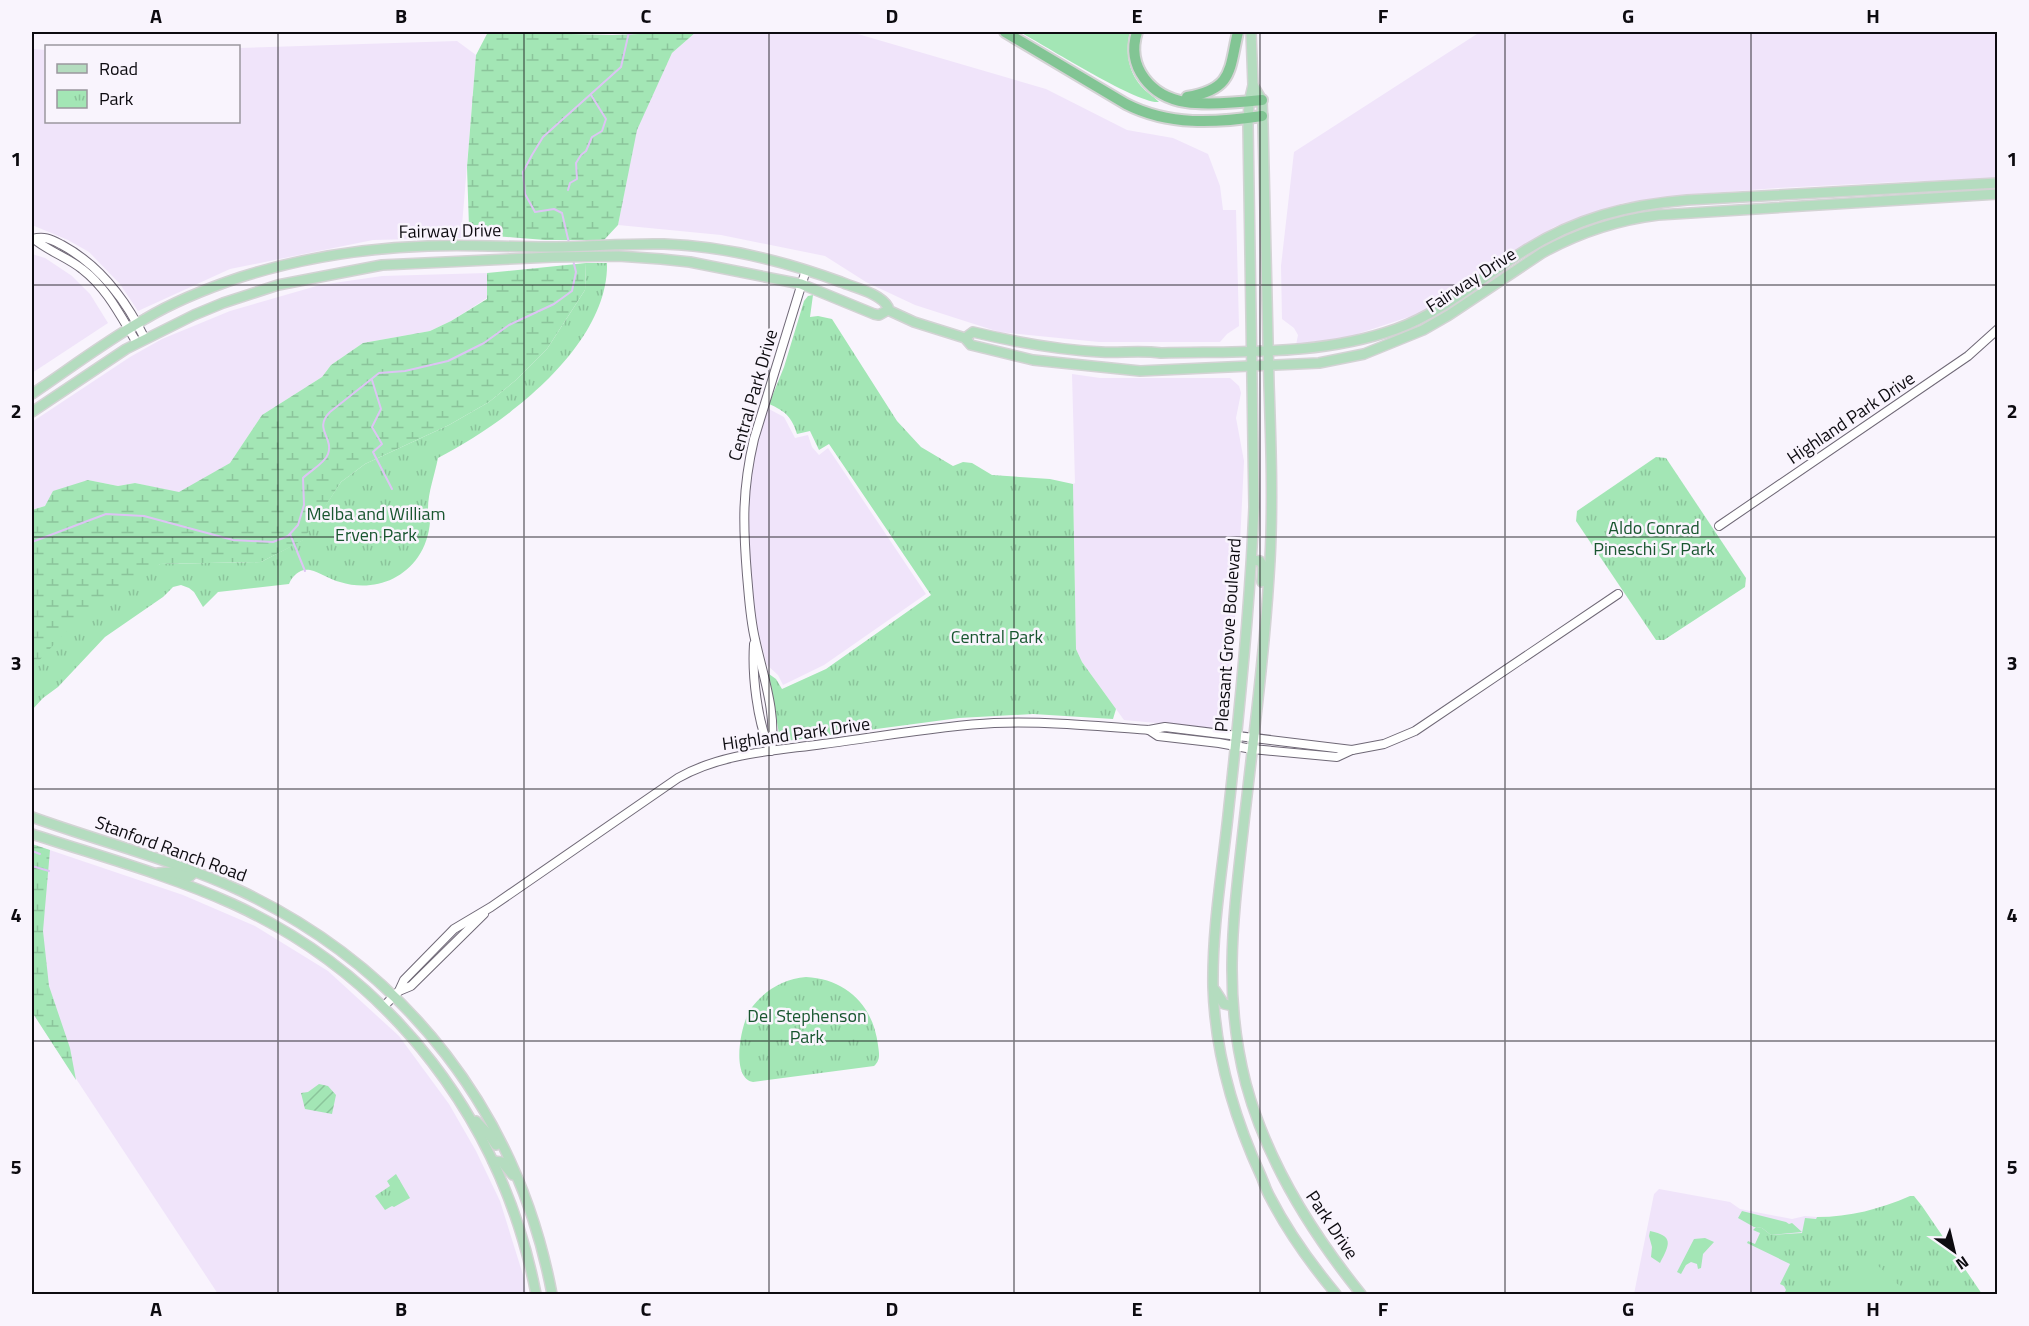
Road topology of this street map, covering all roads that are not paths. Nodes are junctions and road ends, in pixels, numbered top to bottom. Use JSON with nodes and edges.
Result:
{"nodes":[{"id":1,"x":1005,"y":32,"type":"edge"},
{"id":2,"x":1137,"y":32,"type":"edge"},
{"id":3,"x":1238,"y":32,"type":"edge"},
{"id":4,"x":1251,"y":32,"type":"edge"},
{"id":5,"x":1253,"y":85,"type":"junction"},
{"id":6,"x":1178,"y":100,"type":"junction"},
{"id":7,"x":1262,"y":100,"type":"junction"},
{"id":8,"x":1249,"y":102,"type":"junction"},
{"id":9,"x":1262,"y":117,"type":"junction"},
{"id":10,"x":1248,"y":118,"type":"junction"},
{"id":11,"x":1998,"y":183,"type":"edge"},
{"id":12,"x":1914,"y":187,"type":"junction"},
{"id":13,"x":1998,"y":194,"type":"edge"},
{"id":14,"x":1819,"y":204,"type":"junction"},
{"id":15,"x":33,"y":239,"type":"edge"},
{"id":16,"x":593,"y":251,"type":"junction"},
{"id":17,"x":553,"y":252,"type":"junction"},
{"id":18,"x":806,"y":270,"type":"junction"},
{"id":19,"x":801,"y":284,"type":"junction"},
{"id":20,"x":888,"y":310,"type":"junction"},
{"id":21,"x":133,"y":327,"type":"junction"},
{"id":22,"x":1998,"y":329,"type":"edge"},
{"id":23,"x":141,"y":341,"type":"junction"},
{"id":24,"x":1014,"y":341,"type":"junction"},
{"id":25,"x":968,"y":342,"type":"junction"},
{"id":26,"x":1269,"y":350,"type":"junction"},
{"id":27,"x":1251,"y":351,"type":"junction"},
{"id":28,"x":1058,"y":364,"type":"junction"},
{"id":29,"x":1251,"y":366,"type":"junction"},
{"id":30,"x":1269,"y":366,"type":"junction"},
{"id":31,"x":32,"y":394,"type":"edge"},
{"id":32,"x":32,"y":412,"type":"edge"},
{"id":33,"x":1719,"y":526,"type":"dead end"},
{"id":34,"x":1252,"y":560,"type":"junction"},
{"id":35,"x":1618,"y":594,"type":"dead end"},
{"id":36,"x":1265,"y":619,"type":"junction"},
{"id":37,"x":1253,"y":739,"type":"junction"},
{"id":38,"x":1236,"y":741,"type":"junction"},
{"id":39,"x":1252,"y":749,"type":"junction"},
{"id":40,"x":1352,"y":750,"type":"junction"},
{"id":41,"x":771,"y":751,"type":"junction"},
{"id":42,"x":32,"y":817,"type":"edge"},
{"id":43,"x":32,"y":834,"type":"edge"},
{"id":44,"x":195,"y":872,"type":"junction"},
{"id":45,"x":153,"y":874,"type":"junction"},
{"id":46,"x":1213,"y":988,"type":"junction"},
{"id":47,"x":397,"y":993,"type":"junction"},
{"id":48,"x":384,"y":1006,"type":"junction"},
{"id":49,"x":1233,"y":1006,"type":"junction"},
{"id":50,"x":468,"y":1113,"type":"junction"},
{"id":51,"x":507,"y":1155,"type":"junction"},
{"id":52,"x":493,"y":1161,"type":"junction"},
{"id":53,"x":1280,"y":1172,"type":"joint"},
{"id":54,"x":1263,"y":1180,"type":"joint"},
{"id":55,"x":520,"y":1184,"type":"junction"},
{"id":56,"x":536,"y":1294,"type":"edge"},
{"id":57,"x":552,"y":1294,"type":"edge"},
{"id":58,"x":1336,"y":1294,"type":"edge"},
{"id":59,"x":1361,"y":1294,"type":"edge"}],
"edges":[{"from":1,"to":10,"type":"highway"},
{"from":2,"to":6,"type":"highway"},
{"from":3,"to":6,"type":"highway"},
{"from":4,"to":5,"type":"main road","name":"Pleasant Grove Boulevard"},
{"from":5,"to":7,"type":"main road","name":"Pleasant Grove Boulevard"},
{"from":5,"to":8,"type":"main road","name":"Pleasant Grove Boulevard"},
{"from":6,"to":8,"type":"highway"},
{"from":7,"to":8,"type":"highway"},
{"from":7,"to":9,"type":"main road","name":"Pleasant Grove Boulevard"},
{"from":8,"to":10,"type":"main road","name":"Pleasant Grove Boulevard"},
{"from":9,"to":10,"type":"highway"},
{"from":9,"to":26,"type":"main road","name":"Pleasant Grove Boulevard"},
{"from":10,"to":27,"type":"main road","name":"Pleasant Grove Boulevard"},
{"from":11,"to":12,"type":"main road","name":"Fairway Drive"},
{"from":12,"to":14,"type":"main road"},
{"from":12,"to":26,"type":"main road","name":"Fairway Drive"},
{"from":13,"to":14,"type":"main road","name":"Fairway Drive"},
{"from":14,"to":30,"type":"main road","name":"Fairway Drive"},
{"from":15,"to":21,"type":"street"},
{"from":16,"to":17,"type":"main road","name":"Fairway Drive"},
{"from":16,"to":18,"type":"main road","name":"Fairway Drive"},
{"from":16,"to":19,"type":"main road","name":"Fairway Drive"},
{"from":17,"to":21,"type":"main road","name":"Fairway Drive"},
{"from":17,"to":23,"type":"main road","name":"Fairway Drive"},
{"from":18,"to":19,"type":"street","name":"Central Park Drive"},
{"from":18,"to":20,"type":"main road","name":"Fairway Drive"},
{"from":19,"to":20,"type":"main road","name":"Fairway Drive"},
{"from":19,"to":41,"type":"street","name":"Central Park Drive"},
{"from":20,"to":25,"type":"main road","name":"Fairway Drive"},
{"from":21,"to":23,"type":"street"},
{"from":21,"to":31,"type":"main road","name":"Fairway Drive"},
{"from":22,"to":33,"type":"street","name":"Highland Park Drive"},
{"from":23,"to":32,"type":"main road","name":"Fairway Drive"},
{"from":24,"to":25,"type":"main road","name":"Fairway Drive"},
{"from":24,"to":27,"type":"main road","name":"Fairway Drive"},
{"from":24,"to":28,"type":"main road"},
{"from":25,"to":28,"type":"main road","name":"Fairway Drive"},
{"from":26,"to":27,"type":"main road","name":"Fairway Drive"},
{"from":26,"to":30,"type":"main road","name":"Pleasant Grove Boulevard"},
{"from":27,"to":29,"type":"main road","name":"Pleasant Grove Boulevard"},
{"from":28,"to":29,"type":"main road","name":"Fairway Drive"},
{"from":29,"to":30,"type":"main road","name":"Fairway Drive"},
{"from":29,"to":34,"type":"main road","name":"Pleasant Grove Boulevard"},
{"from":30,"to":36,"type":"main road","name":"Pleasant Grove Boulevard"},
{"from":34,"to":36,"type":"main road"},
{"from":34,"to":38,"type":"main road","name":"Pleasant Grove Boulevard"},
{"from":35,"to":40,"type":"street","name":"Highland Park Drive"},
{"from":36,"to":37,"type":"main road","name":"Pleasant Grove Boulevard"},
{"from":37,"to":38,"type":"street","name":"Highland Park Drive"},
{"from":37,"to":39,"type":"main road","name":"Pleasant Grove Boulevard"},
{"from":37,"to":40,"type":"street","name":"Highland Park Drive"},
{"from":38,"to":39,"type":"street","name":"Highland Park Drive"},
{"from":38,"to":41,"type":"street","name":"Highland Park Drive"},
{"from":38,"to":46,"type":"main road","name":"Pleasant Grove Boulevard"},
{"from":39,"to":40,"type":"street","name":"Highland Park Drive"},
{"from":39,"to":49,"type":"main road","name":"Pleasant Grove Boulevard"},
{"from":41,"to":47,"type":"street","name":"Highland Park Drive"},
{"from":42,"to":44,"type":"main road","name":"Stanford Ranch Road"},
{"from":43,"to":45,"type":"main road","name":"Stanford Ranch Road"},
{"from":44,"to":45,"type":"main road"},
{"from":44,"to":47,"type":"main road","name":"Stanford Ranch Road"},
{"from":45,"to":48,"type":"main road","name":"Stanford Ranch Road"},
{"from":46,"to":49,"type":"main road"},
{"from":46,"to":54,"type":"main road","name":"Pleasant Grove Boulevard"},
{"from":47,"to":48,"type":"street","name":"Highland Park Drive"},
{"from":47,"to":51,"type":"main road","name":"Stanford Ranch Road"},
{"from":48,"to":50,"type":"main road","name":"Stanford Ranch Road"},
{"from":49,"to":53,"type":"main road","name":"Pleasant Grove Boulevard"},
{"from":50,"to":51,"type":"main road"},
{"from":50,"to":52,"type":"main road","name":"Stanford Ranch Road"},
{"from":51,"to":55,"type":"main road","name":"Stanford Ranch Road"},
{"from":52,"to":55,"type":"main road"},
{"from":52,"to":56,"type":"main road","name":"Stanford Ranch Road"},
{"from":53,"to":59,"type":"main road","name":"Park Drive"},
{"from":54,"to":58,"type":"main road","name":"Park Drive"},
{"from":55,"to":57,"type":"main road","name":"Stanford Ranch Road"}]}
